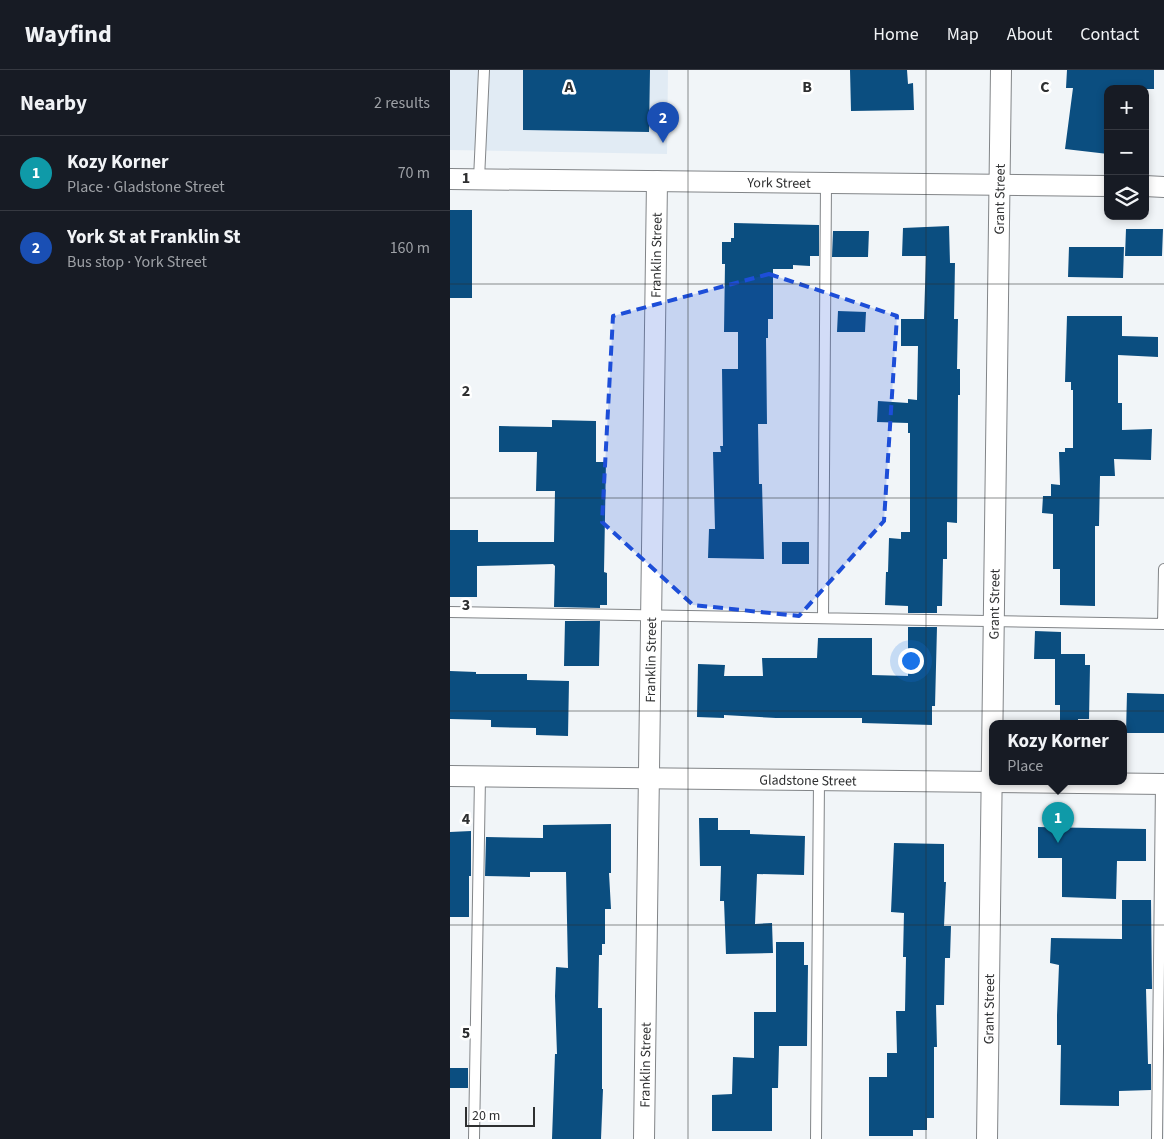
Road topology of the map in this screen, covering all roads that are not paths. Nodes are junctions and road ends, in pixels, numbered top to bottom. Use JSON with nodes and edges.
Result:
{"nodes":[{"id":1,"x":484,"y":70,"type":"edge"},
{"id":2,"x":1001,"y":70,"type":"edge"},
{"id":3,"x":450,"y":179,"type":"edge"},
{"id":4,"x":480,"y":179,"type":"junction"},
{"id":5,"x":657,"y":181,"type":"junction"},
{"id":6,"x":826,"y":183,"type":"junction"},
{"id":7,"x":999,"y":185,"type":"junction"},
{"id":8,"x":1104,"y":186,"type":"edge"},
{"id":9,"x":1149,"y":186,"type":"edge"},
{"id":10,"x":1164,"y":186,"type":"edge"},
{"id":11,"x":1164,"y":569,"type":"edge"},
{"id":12,"x":450,"y":612,"type":"edge"},
{"id":13,"x":651,"y":615,"type":"junction"},
{"id":14,"x":823,"y":618,"type":"junction"},
{"id":15,"x":994,"y":621,"type":"junction"},
{"id":16,"x":1164,"y":624,"type":"edge"},
{"id":17,"x":993,"y":720,"type":"edge"},
{"id":18,"x":450,"y":776,"type":"edge"},
{"id":19,"x":480,"y":777,"type":"junction"},
{"id":20,"x":649,"y":779,"type":"junction"},
{"id":21,"x":819,"y":781,"type":"junction"},
{"id":22,"x":989,"y":783,"type":"edge"},
{"id":23,"x":1127,"y":784,"type":"edge"},
{"id":24,"x":1162,"y":784,"type":"edge"},
{"id":25,"x":992,"y":785,"type":"edge"},
{"id":26,"x":474,"y":1139,"type":"edge"},
{"id":27,"x":644,"y":1139,"type":"edge"},
{"id":28,"x":816,"y":1139,"type":"edge"},
{"id":29,"x":987,"y":1139,"type":"edge"},
{"id":30,"x":1157,"y":1139,"type":"edge"}],
"edges":[{"from":1,"to":4,"type":"lane"},
{"from":2,"to":7,"type":"street","name":"Grant Street"},
{"from":3,"to":4,"type":"street","name":"York Street"},
{"from":4,"to":5,"type":"street","name":"York Street"},
{"from":5,"to":6,"type":"street","name":"York Street"},
{"from":5,"to":13,"type":"street","name":"Franklin Street"},
{"from":6,"to":7,"type":"street","name":"York Street"},
{"from":6,"to":14,"type":"lane"},
{"from":7,"to":8,"type":"street","name":"York Street"},
{"from":7,"to":15,"type":"street","name":"Grant Street"},
{"from":9,"to":10,"type":"street"},
{"from":11,"to":16,"type":"lane"},
{"from":12,"to":13,"type":"lane"},
{"from":13,"to":14,"type":"lane"},
{"from":13,"to":20,"type":"street","name":"Franklin Street"},
{"from":14,"to":15,"type":"lane"},
{"from":15,"to":16,"type":"lane"},
{"from":15,"to":17,"type":"street","name":"Grant Street"},
{"from":18,"to":19,"type":"street","name":"Gladstone Street"},
{"from":19,"to":20,"type":"street","name":"Gladstone Street"},
{"from":19,"to":26,"type":"lane"},
{"from":20,"to":21,"type":"street","name":"Gladstone Street"},
{"from":20,"to":27,"type":"street","name":"Franklin Street"},
{"from":21,"to":22,"type":"street","name":"Gladstone Street"},
{"from":21,"to":28,"type":"lane"},
{"from":23,"to":24,"type":"street","name":"Gladstone Street"},
{"from":24,"to":30,"type":"lane"},
{"from":25,"to":29,"type":"street","name":"Grant Street"}]}
